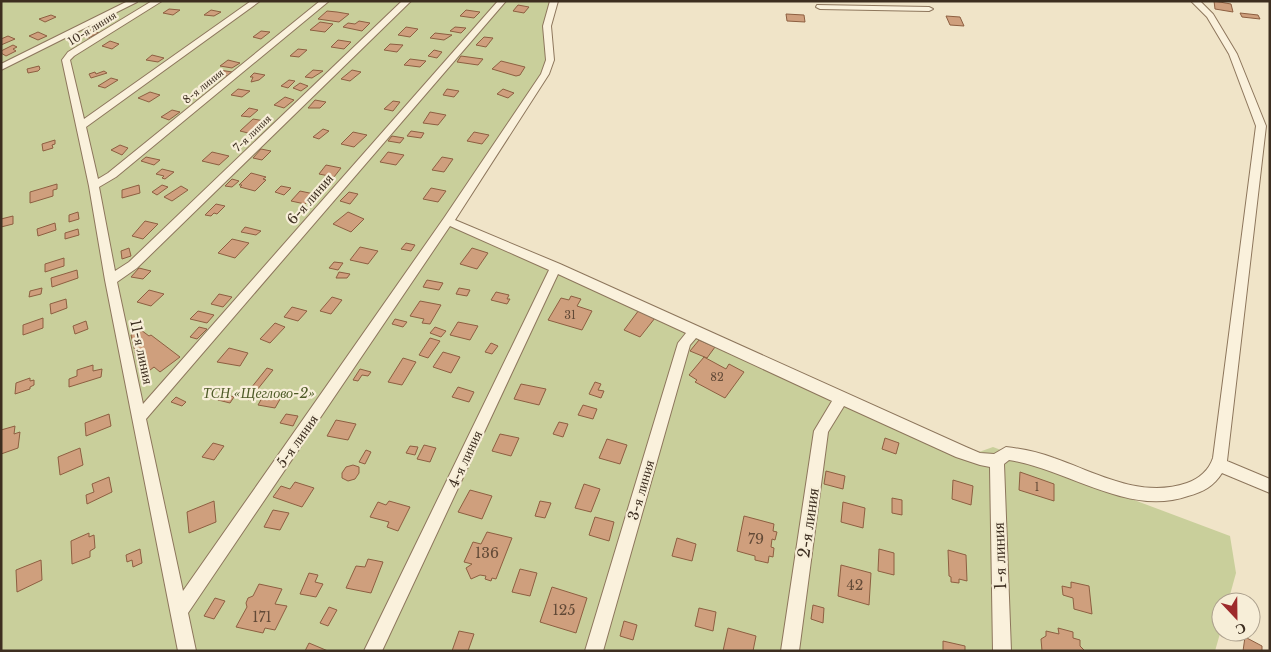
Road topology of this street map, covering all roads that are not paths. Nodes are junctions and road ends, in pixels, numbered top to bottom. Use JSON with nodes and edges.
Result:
{"nodes":[{"id":1,"x":158,"y":1,"type":"edge"},
{"id":2,"x":256,"y":1,"type":"edge"},
{"id":3,"x":325,"y":1,"type":"edge"},
{"id":4,"x":407,"y":1,"type":"edge"},
{"id":5,"x":502,"y":1,"type":"edge"},
{"id":6,"x":554,"y":1,"type":"edge"},
{"id":7,"x":1195,"y":1,"type":"edge"},
{"id":8,"x":133,"y":2,"type":"edge"},
{"id":9,"x":820,"y":4,"type":"edge"},
{"id":10,"x":929,"y":9,"type":"dead end"},
{"id":11,"x":822,"y":16,"type":"dead end"},
{"id":12,"x":66,"y":60,"type":"joint"},
{"id":13,"x":1,"y":67,"type":"edge"},
{"id":14,"x":81,"y":126,"type":"junction"},
{"id":15,"x":94,"y":186,"type":"junction"},
{"id":16,"x":448,"y":222,"type":"junction"},
{"id":17,"x":556,"y":267,"type":"junction"},
{"id":18,"x":110,"y":280,"type":"junction"},
{"id":19,"x":694,"y":332,"type":"junction"},
{"id":20,"x":840,"y":400,"type":"junction"},
{"id":21,"x":140,"y":417,"type":"junction"},
{"id":22,"x":997,"y":461,"type":"junction"},
{"id":23,"x":1220,"y":465,"type":"junction"},
{"id":24,"x":1270,"y":486,"type":"edge"},
{"id":25,"x":180,"y":611,"type":"junction"},
{"id":26,"x":188,"y":651,"type":"edge"},
{"id":27,"x":373,"y":651,"type":"edge"},
{"id":28,"x":594,"y":651,"type":"edge"},
{"id":29,"x":790,"y":651,"type":"edge"},
{"id":30,"x":1002,"y":651,"type":"edge"}],
"edges":[{"from":1,"to":12,"type":"street","name":"10-я линия"},
{"from":2,"to":14,"type":"street"},
{"from":3,"to":15,"type":"street","name":"8-я линия"},
{"from":4,"to":18,"type":"street","name":"7-я линия"},
{"from":5,"to":21,"type":"street","name":"6-я линия"},
{"from":6,"to":16,"type":"street","name":"5-я линия"},
{"from":7,"to":23,"type":"street"},
{"from":8,"to":13,"type":"street"},
{"from":9,"to":10,"type":"street"},
{"from":9,"to":11,"type":"street"},
{"from":12,"to":14,"type":"street","name":"11-я линия"},
{"from":14,"to":15,"type":"street","name":"11-я линия"},
{"from":15,"to":18,"type":"street","name":"11-я линия"},
{"from":16,"to":17,"type":"street"},
{"from":16,"to":25,"type":"street","name":"5-я линия"},
{"from":17,"to":19,"type":"street"},
{"from":17,"to":27,"type":"street","name":"4-я линия"},
{"from":18,"to":21,"type":"street","name":"11-я линия"},
{"from":19,"to":20,"type":"street"},
{"from":19,"to":28,"type":"street","name":"3-я линия"},
{"from":20,"to":22,"type":"street"},
{"from":20,"to":29,"type":"street","name":"2-я линия"},
{"from":21,"to":25,"type":"street","name":"11-я линия"},
{"from":22,"to":23,"type":"street"},
{"from":22,"to":30,"type":"street","name":"1-я линия"},
{"from":23,"to":24,"type":"street"},
{"from":25,"to":26,"type":"street","name":"11-я линия"}]}
